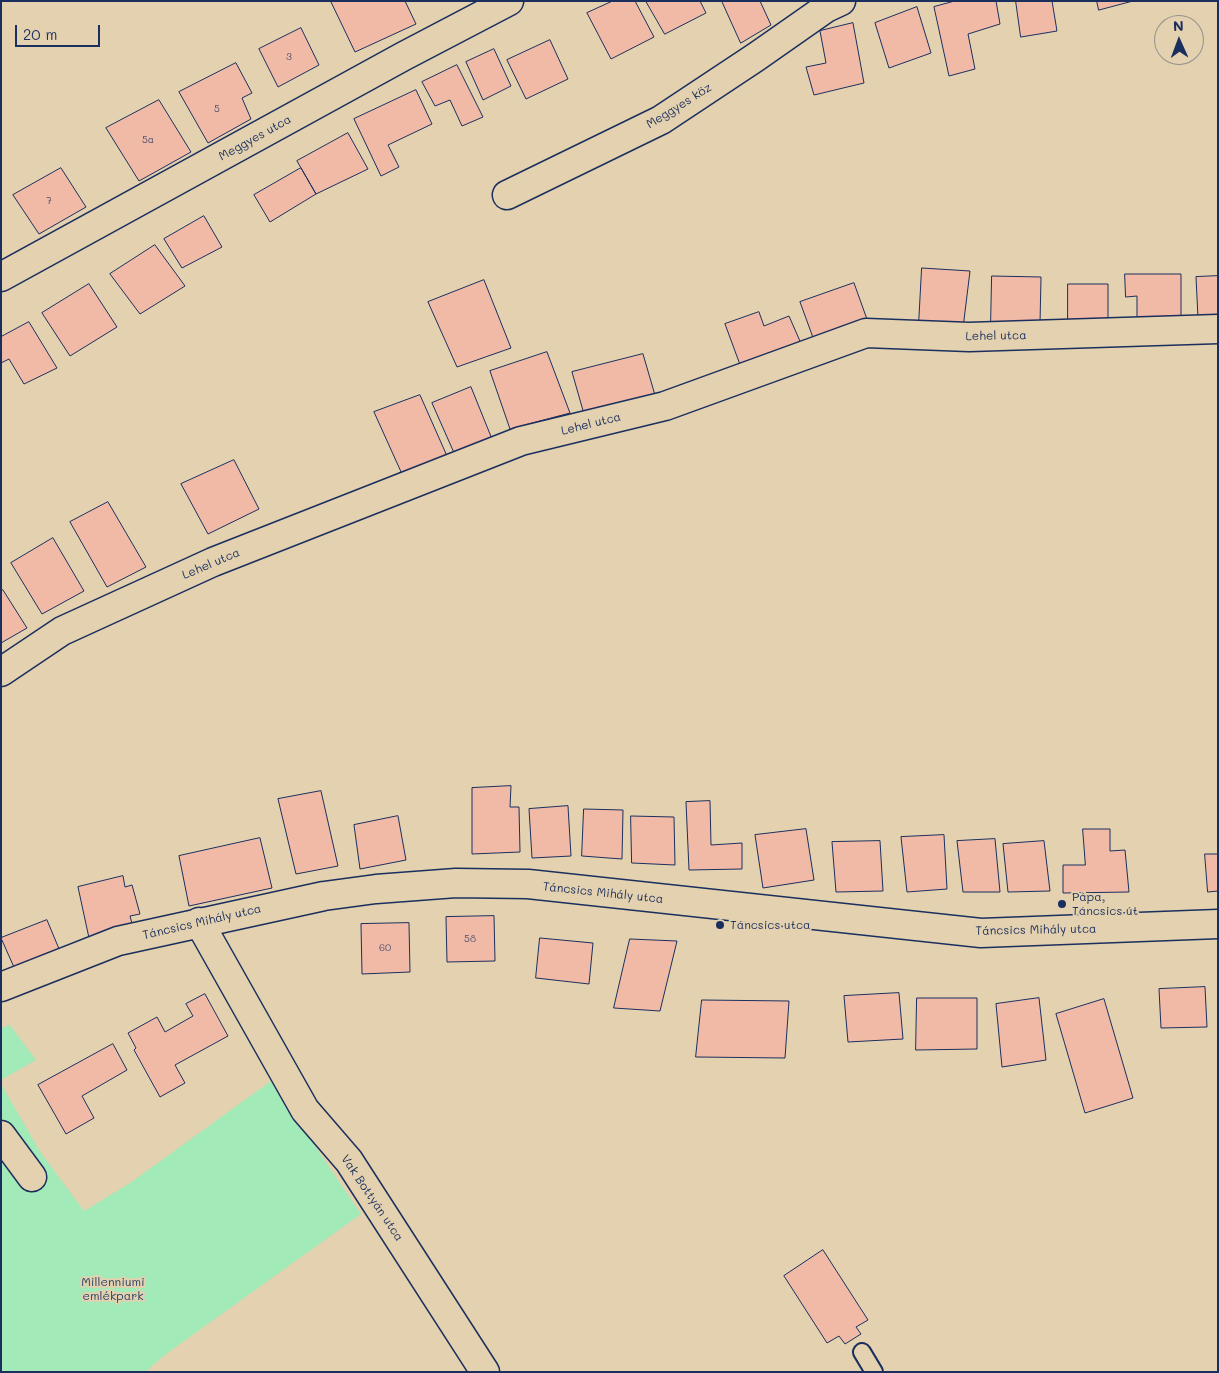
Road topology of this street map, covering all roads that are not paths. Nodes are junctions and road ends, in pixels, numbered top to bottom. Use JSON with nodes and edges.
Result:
{"nodes":[{"id":1,"x":509,"y":1,"type":"edge"},
{"id":2,"x":841,"y":1,"type":"edge"},
{"id":3,"x":507,"y":195,"type":"dead end"},
{"id":4,"x":1,"y":277,"type":"edge"},
{"id":5,"x":1218,"y":329,"type":"edge"},
{"id":6,"x":1,"y":672,"type":"edge"},
{"id":7,"x":199,"y":922,"type":"junction"},
{"id":8,"x":1218,"y":924,"type":"edge"},
{"id":9,"x":1,"y":987,"type":"edge"},
{"id":10,"x":1,"y":1135,"type":"edge"},
{"id":11,"x":32,"y":1177,"type":"dead end"},
{"id":12,"x":862,"y":1352,"type":"dead end"},
{"id":13,"x":485,"y":1372,"type":"edge"},
{"id":14,"x":874,"y":1372,"type":"edge"}],
"edges":[{"from":1,"to":4,"type":"street","name":"Meggyes utca"},
{"from":2,"to":3,"type":"street","name":"Meggyes köz"},
{"from":5,"to":6,"type":"street","name":"Lehel utca"},
{"from":7,"to":8,"type":"street","name":"Táncsics Mihály utca"},
{"from":7,"to":9,"type":"street","name":"Táncsics Mihály utca"},
{"from":7,"to":13,"type":"street","name":"Vak Bottyán utca"},
{"from":10,"to":11,"type":"street"},
{"from":12,"to":14,"type":"lane"}]}
